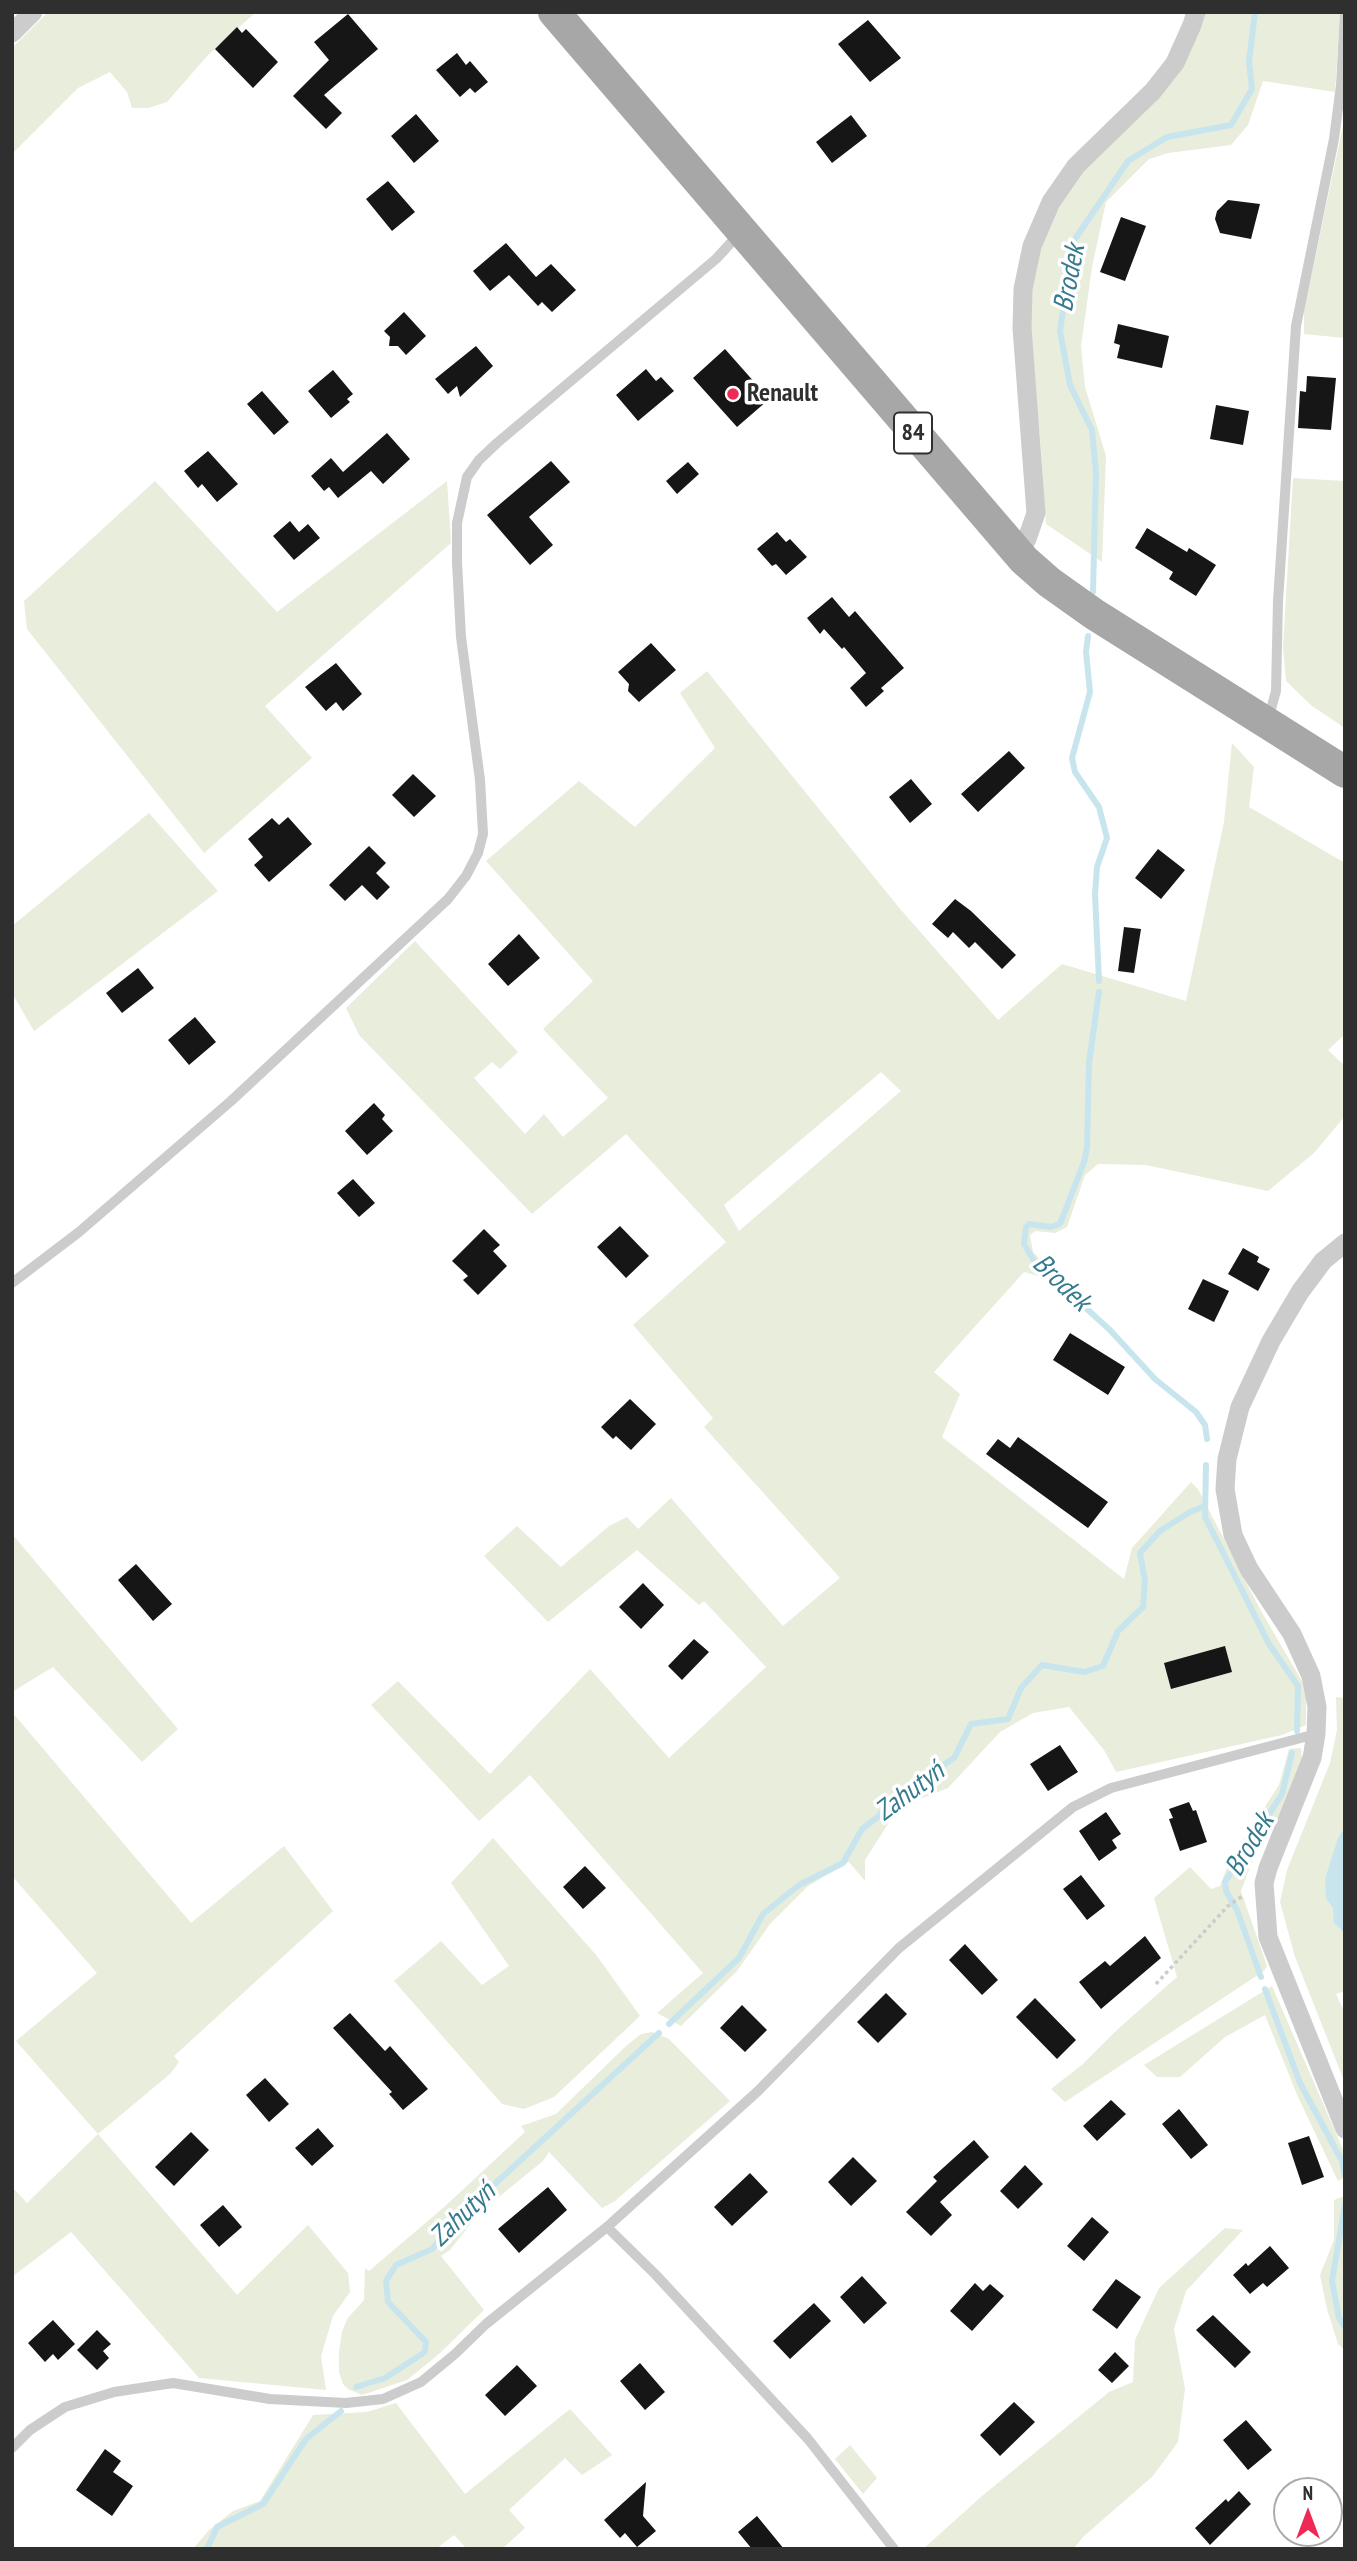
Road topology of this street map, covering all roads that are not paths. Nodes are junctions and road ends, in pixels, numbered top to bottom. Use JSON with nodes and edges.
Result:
{"nodes":[{"id":1,"x":33,"y":12,"type":"edge"},
{"id":2,"x":554,"y":12,"type":"edge"},
{"id":3,"x":1196,"y":12,"type":"edge"},
{"id":4,"x":1345,"y":12,"type":"edge"},
{"id":5,"x":12,"y":33,"type":"edge"},
{"id":6,"x":741,"y":232,"type":"junction"},
{"id":7,"x":1017,"y":553,"type":"junction"},
{"id":8,"x":1267,"y":724,"type":"junction"},
{"id":9,"x":1345,"y":772,"type":"edge"},
{"id":10,"x":1345,"y":1243,"type":"edge"},
{"id":11,"x":12,"y":1283,"type":"edge"},
{"id":12,"x":1316,"y":1734,"type":"junction"},
{"id":13,"x":1345,"y":2129,"type":"edge"},
{"id":14,"x":607,"y":2227,"type":"junction"},
{"id":15,"x":12,"y":2448,"type":"edge"},
{"id":16,"x":894,"y":2549,"type":"edge"}],
"edges":[{"from":1,"to":5,"type":"street"},
{"from":2,"to":6,"type":"main road","number":"84"},
{"from":3,"to":7,"type":"street"},
{"from":4,"to":8,"type":"lane"},
{"from":6,"to":7,"type":"main road","number":"84"},
{"from":6,"to":11,"type":"lane"},
{"from":7,"to":8,"type":"main road","number":"84"},
{"from":8,"to":9,"type":"main road","number":"84"},
{"from":10,"to":12,"type":"street"},
{"from":12,"to":13,"type":"street"},
{"from":12,"to":14,"type":"lane"},
{"from":14,"to":15,"type":"lane"},
{"from":14,"to":16,"type":"lane"}]}
